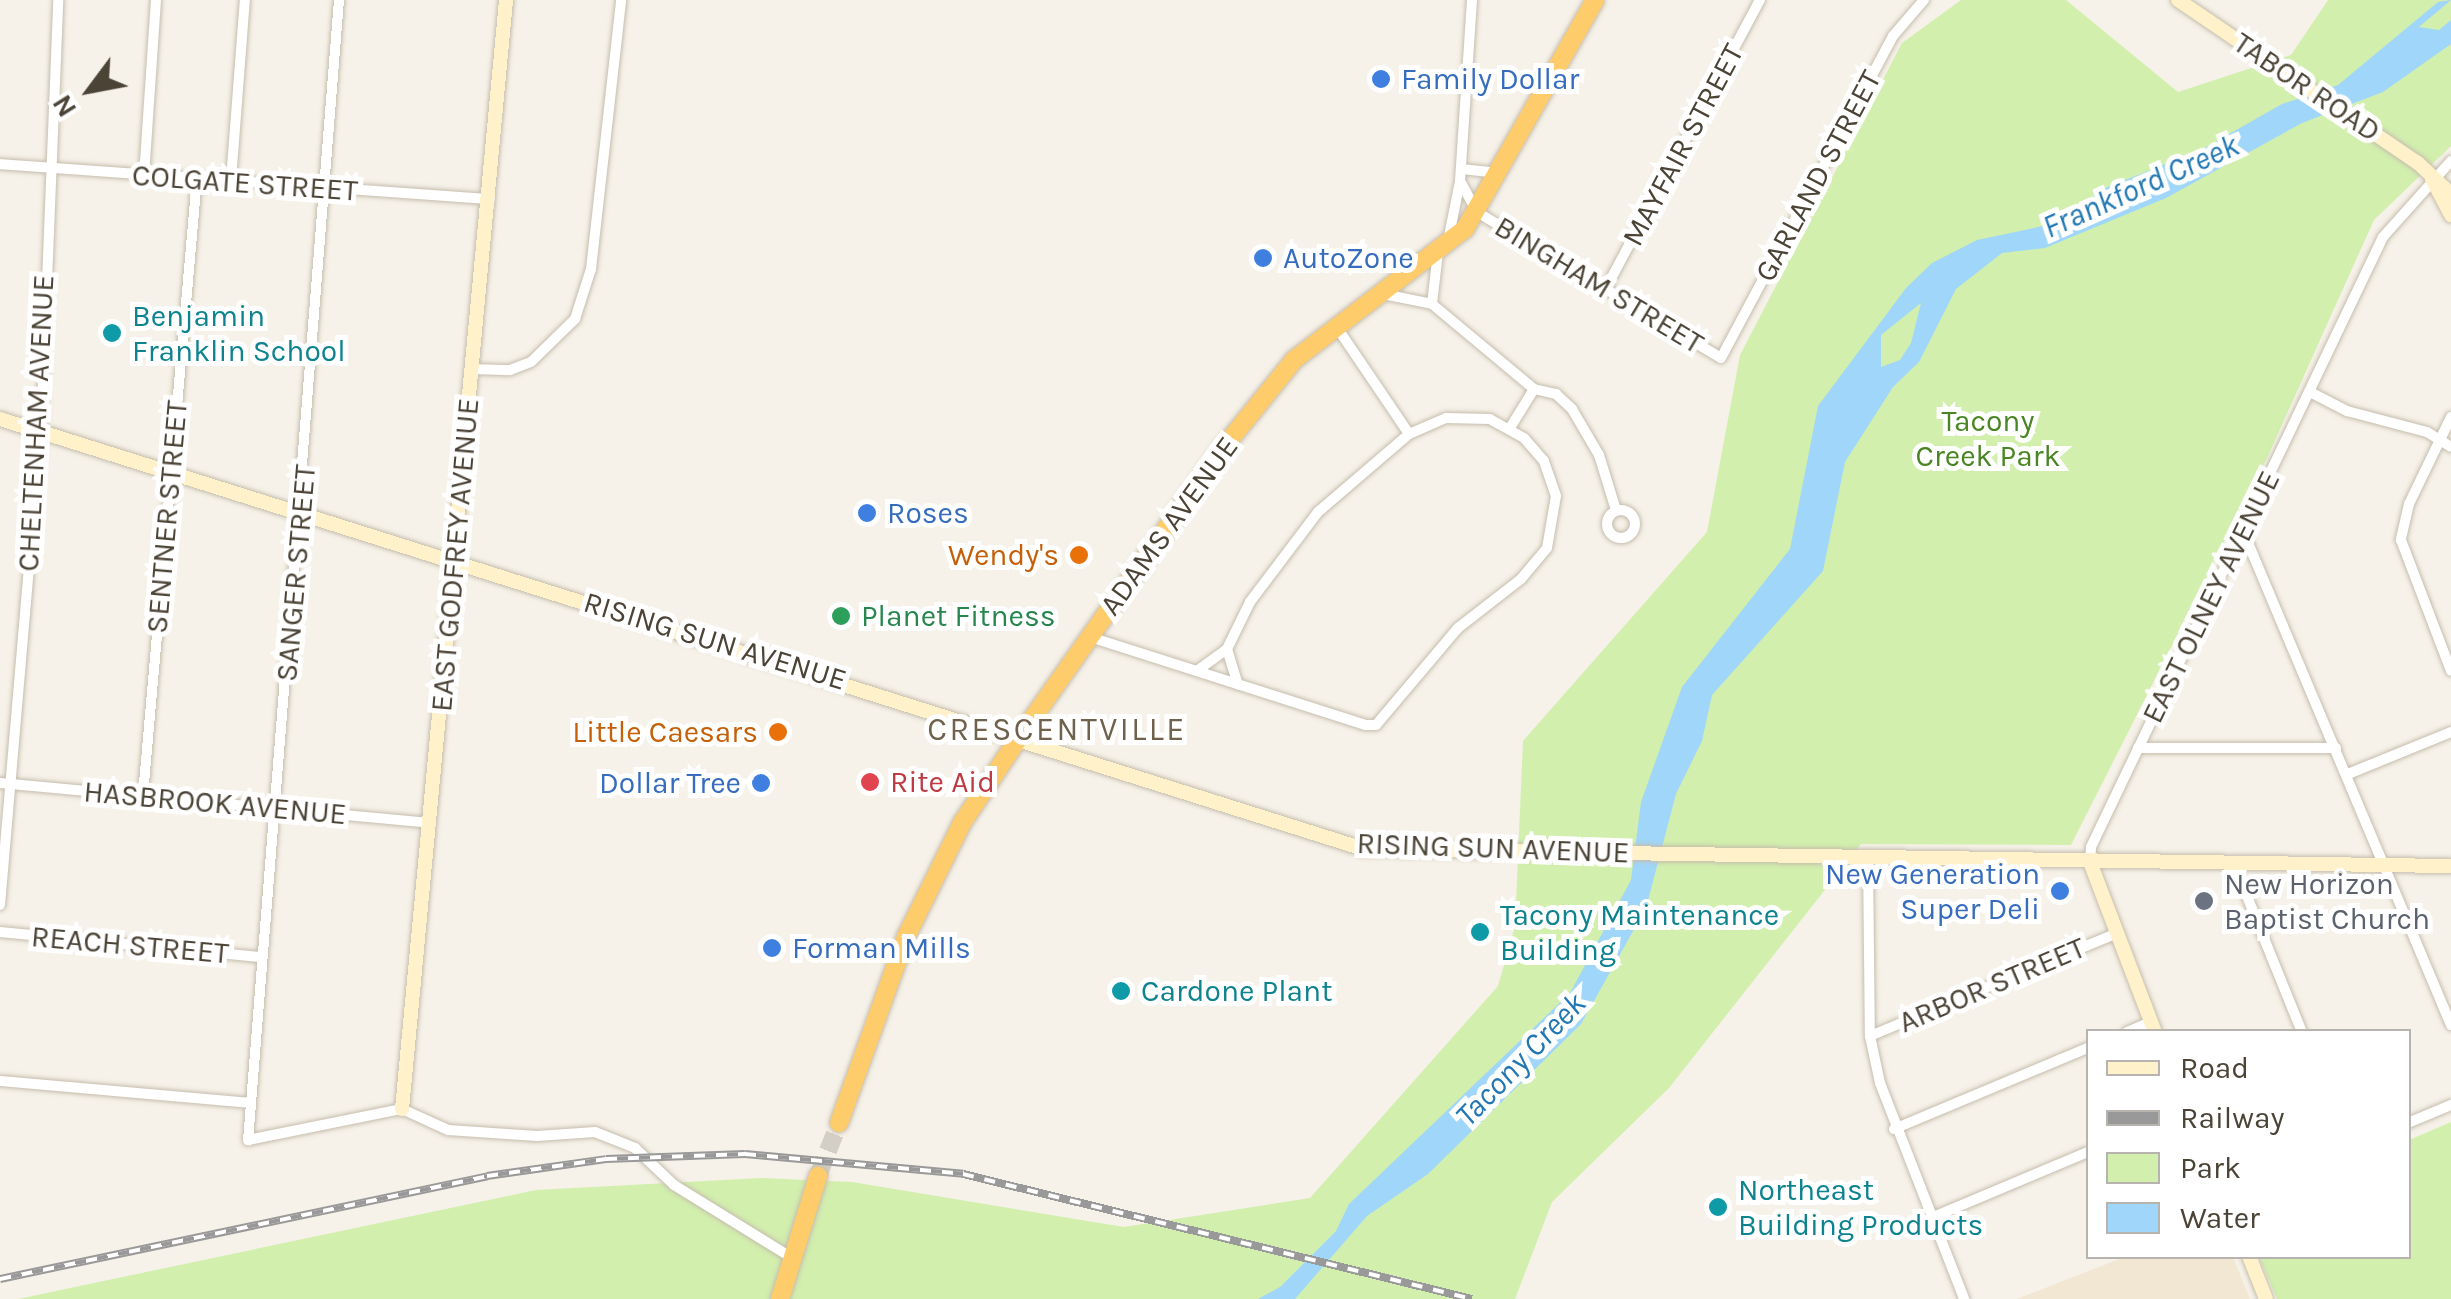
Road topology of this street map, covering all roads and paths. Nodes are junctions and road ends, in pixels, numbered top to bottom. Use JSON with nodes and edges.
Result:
{"nodes":[{"id":1,"x":58,"y":0,"type":"edge"},
{"id":2,"x":156,"y":0,"type":"edge"},
{"id":3,"x":244,"y":0,"type":"edge"},
{"id":4,"x":338,"y":0,"type":"edge"},
{"id":5,"x":506,"y":0,"type":"edge"},
{"id":6,"x":620,"y":0,"type":"edge"},
{"id":7,"x":1472,"y":0,"type":"edge"},
{"id":8,"x":1596,"y":0,"type":"edge"},
{"id":9,"x":1760,"y":0,"type":"edge"},
{"id":10,"x":1924,"y":0,"type":"edge"},
{"id":11,"x":2178,"y":0,"type":"edge"},
{"id":12,"x":2451,"y":161,"type":"edge"},
{"id":13,"x":0,"y":164,"type":"edge"},
{"id":14,"x":48,"y":168,"type":"junction"},
{"id":15,"x":1498,"y":173,"type":"junction"},
{"id":16,"x":1460,"y":175,"type":"junction"},
{"id":17,"x":144,"y":176,"type":"junction"},
{"id":18,"x":197,"y":178,"type":"junction"},
{"id":19,"x":2432,"y":179,"type":"junction"},
{"id":20,"x":231,"y":180,"type":"junction"},
{"id":21,"x":327,"y":190,"type":"junction"},
{"id":22,"x":2451,"y":194,"type":"edge"},
{"id":23,"x":490,"y":198,"type":"junction"},
{"id":24,"x":1477,"y":212,"type":"junction"},
{"id":25,"x":2451,"y":215,"type":"edge"},
{"id":26,"x":1443,"y":245,"type":"junction"},
{"id":27,"x":1605,"y":290,"type":"junction"},
{"id":28,"x":1377,"y":294,"type":"junction"},
{"id":29,"x":1432,"y":304,"type":"junction"},
{"id":30,"x":1336,"y":326,"type":"junction"},
{"id":31,"x":1720,"y":358,"type":"joint"},
{"id":32,"x":472,"y":369,"type":"junction"},
{"id":33,"x":1534,"y":389,"type":"junction"},
{"id":34,"x":2310,"y":392,"type":"junction"},
{"id":35,"x":2451,"y":417,"type":"edge"},
{"id":36,"x":0,"y":419,"type":"edge"},
{"id":37,"x":1510,"y":428,"type":"junction"},
{"id":38,"x":41,"y":430,"type":"junction"},
{"id":39,"x":1410,"y":434,"type":"junction"},
{"id":40,"x":2440,"y":440,"type":"junction"},
{"id":41,"x":2451,"y":448,"type":"edge"},
{"id":42,"x":172,"y":470,"type":"junction"},
{"id":43,"x":1616,"y":510,"type":"dead end"},
{"id":44,"x":302,"y":512,"type":"junction"},
{"id":45,"x":2242,"y":531,"type":"junction"},
{"id":46,"x":454,"y":560,"type":"junction"},
{"id":47,"x":1089,"y":637,"type":"junction"},
{"id":48,"x":1227,"y":648,"type":"junction"},
{"id":49,"x":1197,"y":671,"type":"junction"},
{"id":50,"x":2451,"y":671,"type":"edge"},
{"id":51,"x":1238,"y":684,"type":"junction"},
{"id":52,"x":2451,"y":732,"type":"edge"},
{"id":53,"x":1020,"y":736,"type":"junction"},
{"id":54,"x":2138,"y":748,"type":"junction"},
{"id":55,"x":2336,"y":748,"type":"junction"},
{"id":56,"x":2348,"y":774,"type":"junction"},
{"id":57,"x":5,"y":784,"type":"edge"},
{"id":58,"x":143,"y":795,"type":"junction"},
{"id":59,"x":276,"y":808,"type":"junction"},
{"id":60,"x":430,"y":823,"type":"junction"},
{"id":61,"x":1868,"y":858,"type":"junction"},
{"id":62,"x":2090,"y":862,"type":"junction"},
{"id":63,"x":2234,"y":864,"type":"junction"},
{"id":64,"x":2384,"y":864,"type":"junction"},
{"id":65,"x":2451,"y":866,"type":"edge"},
{"id":66,"x":0,"y":905,"type":"edge"},
{"id":67,"x":0,"y":932,"type":"edge"},
{"id":68,"x":2115,"y":934,"type":"junction"},
{"id":69,"x":260,"y":957,"type":"junction"},
{"id":70,"x":2451,"y":1025,"type":"edge"},
{"id":71,"x":2153,"y":1026,"type":"edge"},
{"id":72,"x":2301,"y":1029,"type":"edge"},
{"id":73,"x":1870,"y":1036,"type":"junction"},
{"id":74,"x":2086,"y":1049,"type":"edge"},
{"id":75,"x":0,"y":1081,"type":"edge"},
{"id":76,"x":249,"y":1103,"type":"junction"},
{"id":77,"x":2451,"y":1104,"type":"edge"},
{"id":78,"x":402,"y":1109,"type":"junction"},
{"id":79,"x":2411,"y":1121,"type":"edge"},
{"id":80,"x":839,"y":1123,"type":"tunnel mouth"},
{"id":81,"x":1894,"y":1130,"type":"junction"},
{"id":82,"x":2086,"y":1153,"type":"edge"},
{"id":83,"x":818,"y":1176,"type":"tunnel mouth"},
{"id":84,"x":1931,"y":1218,"type":"junction"},
{"id":85,"x":792,"y":1258,"type":"junction"},
{"id":86,"x":2249,"y":1259,"type":"edge"},
{"id":87,"x":780,"y":1299,"type":"edge"},
{"id":88,"x":1964,"y":1299,"type":"edge"},
{"id":89,"x":2266,"y":1299,"type":"edge"}],
"edges":[{"from":1,"to":14,"type":"street","name":"CHELTENHAM AVENUE"},
{"from":2,"to":17,"type":"street"},
{"from":3,"to":20,"type":"street"},
{"from":4,"to":21,"type":"street","name":"SANGER STREET"},
{"from":5,"to":23,"type":"main road","name":"EAST GODFREY AVENUE"},
{"from":6,"to":32,"type":"street"},
{"from":7,"to":16,"type":"street"},
{"from":8,"to":15,"type":"highway","name":"ADAMS AVENUE"},
{"from":9,"to":27,"type":"street","name":"MAYFAIR STREET"},
{"from":10,"to":31,"type":"street","name":"GARLAND STREET"},
{"from":11,"to":19,"type":"main road","name":"TABOR ROAD"},
{"from":12,"to":19,"type":"street"},
{"from":13,"to":14,"type":"street","name":"COLGATE STREET"},
{"from":14,"to":17,"type":"street","name":"COLGATE STREET"},
{"from":14,"to":38,"type":"street","name":"CHELTENHAM AVENUE"},
{"from":15,"to":16,"type":"street"},
{"from":15,"to":24,"type":"highway","name":"ADAMS AVENUE"},
{"from":16,"to":24,"type":"street"},
{"from":16,"to":26,"type":"street"},
{"from":17,"to":18,"type":"street","name":"COLGATE STREET"},
{"from":18,"to":20,"type":"street","name":"COLGATE STREET"},
{"from":18,"to":42,"type":"street","name":"SENTNER STREET"},
{"from":19,"to":22,"type":"main road","name":"TABOR ROAD"},
{"from":19,"to":25,"type":"main road"},
{"from":19,"to":34,"type":"street","name":"EAST OLNEY AVENUE"},
{"from":20,"to":21,"type":"street","name":"COLGATE STREET"},
{"from":21,"to":23,"type":"street","name":"COLGATE STREET"},
{"from":21,"to":44,"type":"street","name":"SANGER STREET"},
{"from":23,"to":32,"type":"main road","name":"EAST GODFREY AVENUE"},
{"from":24,"to":26,"type":"highway","name":"ADAMS AVENUE"},
{"from":24,"to":27,"type":"street","name":"BINGHAM STREET"},
{"from":26,"to":28,"type":"highway","name":"ADAMS AVENUE"},
{"from":26,"to":29,"type":"street"},
{"from":27,"to":31,"type":"street","name":"BINGHAM STREET"},
{"from":28,"to":29,"type":"street"},
{"from":28,"to":30,"type":"highway","name":"ADAMS AVENUE"},
{"from":29,"to":33,"type":"street"},
{"from":30,"to":39,"type":"street"},
{"from":30,"to":47,"type":"highway","name":"ADAMS AVENUE"},
{"from":32,"to":46,"type":"main road","name":"EAST GODFREY AVENUE"},
{"from":33,"to":37,"type":"street"},
{"from":33,"to":43,"type":"street"},
{"from":34,"to":40,"type":"street"},
{"from":34,"to":45,"type":"street","name":"EAST OLNEY AVENUE"},
{"from":35,"to":40,"type":"street"},
{"from":36,"to":38,"type":"main road","name":"RISING SUN AVENUE"},
{"from":37,"to":39,"type":"street"},
{"from":37,"to":51,"type":"street"},
{"from":38,"to":42,"type":"main road","name":"RISING SUN AVENUE"},
{"from":38,"to":57,"type":"street","name":"CHELTENHAM AVENUE"},
{"from":39,"to":48,"type":"street"},
{"from":40,"to":41,"type":"street"},
{"from":40,"to":50,"type":"street"},
{"from":42,"to":44,"type":"main road","name":"RISING SUN AVENUE"},
{"from":42,"to":58,"type":"street","name":"SENTNER STREET"},
{"from":44,"to":46,"type":"main road","name":"RISING SUN AVENUE"},
{"from":44,"to":59,"type":"street","name":"SANGER STREET"},
{"from":45,"to":54,"type":"street","name":"EAST OLNEY AVENUE"},
{"from":45,"to":55,"type":"street"},
{"from":46,"to":53,"type":"main road","name":"RISING SUN AVENUE"},
{"from":46,"to":60,"type":"main road","name":"EAST GODFREY AVENUE"},
{"from":47,"to":49,"type":"street"},
{"from":47,"to":53,"type":"highway","name":"ADAMS AVENUE"},
{"from":48,"to":49,"type":"street"},
{"from":48,"to":51,"type":"street"},
{"from":49,"to":51,"type":"street"},
{"from":52,"to":56,"type":"street"},
{"from":53,"to":61,"type":"main road","name":"RISING SUN AVENUE"},
{"from":53,"to":80,"type":"highway","name":"ADAMS AVENUE"},
{"from":54,"to":55,"type":"street"},
{"from":54,"to":62,"type":"street","name":"EAST OLNEY AVENUE"},
{"from":55,"to":56,"type":"street"},
{"from":56,"to":64,"type":"street"},
{"from":57,"to":58,"type":"street","name":"HASBROOK AVENUE"},
{"from":57,"to":66,"type":"street","name":"CHELTENHAM AVENUE"},
{"from":58,"to":59,"type":"street","name":"HASBROOK AVENUE"},
{"from":59,"to":60,"type":"street","name":"HASBROOK AVENUE"},
{"from":59,"to":69,"type":"street","name":"SANGER STREET"},
{"from":60,"to":78,"type":"main road","name":"EAST GODFREY AVENUE"},
{"from":61,"to":62,"type":"main road","name":"RISING SUN AVENUE"},
{"from":61,"to":73,"type":"street"},
{"from":62,"to":63,"type":"main road","name":"RISING SUN AVENUE"},
{"from":62,"to":68,"type":"main road"},
{"from":63,"to":64,"type":"main road","name":"RISING SUN AVENUE"},
{"from":63,"to":72,"type":"street"},
{"from":64,"to":65,"type":"main road","name":"RISING SUN AVENUE"},
{"from":64,"to":70,"type":"street"},
{"from":67,"to":69,"type":"street","name":"REACH STREET"},
{"from":68,"to":71,"type":"main road"},
{"from":68,"to":73,"type":"street","name":"ARBOR STREET"},
{"from":69,"to":76,"type":"street","name":"SANGER STREET"},
{"from":73,"to":81,"type":"street"},
{"from":74,"to":81,"type":"street"},
{"from":75,"to":76,"type":"street"},
{"from":76,"to":78,"type":"street","name":"SANGER STREET"},
{"from":77,"to":79,"type":"street"},
{"from":78,"to":85,"type":"street"},
{"from":81,"to":84,"type":"street"},
{"from":82,"to":84,"type":"street"},
{"from":83,"to":85,"type":"highway"},
{"from":84,"to":88,"type":"street"},
{"from":85,"to":87,"type":"highway"},
{"from":86,"to":89,"type":"main road"}]}
